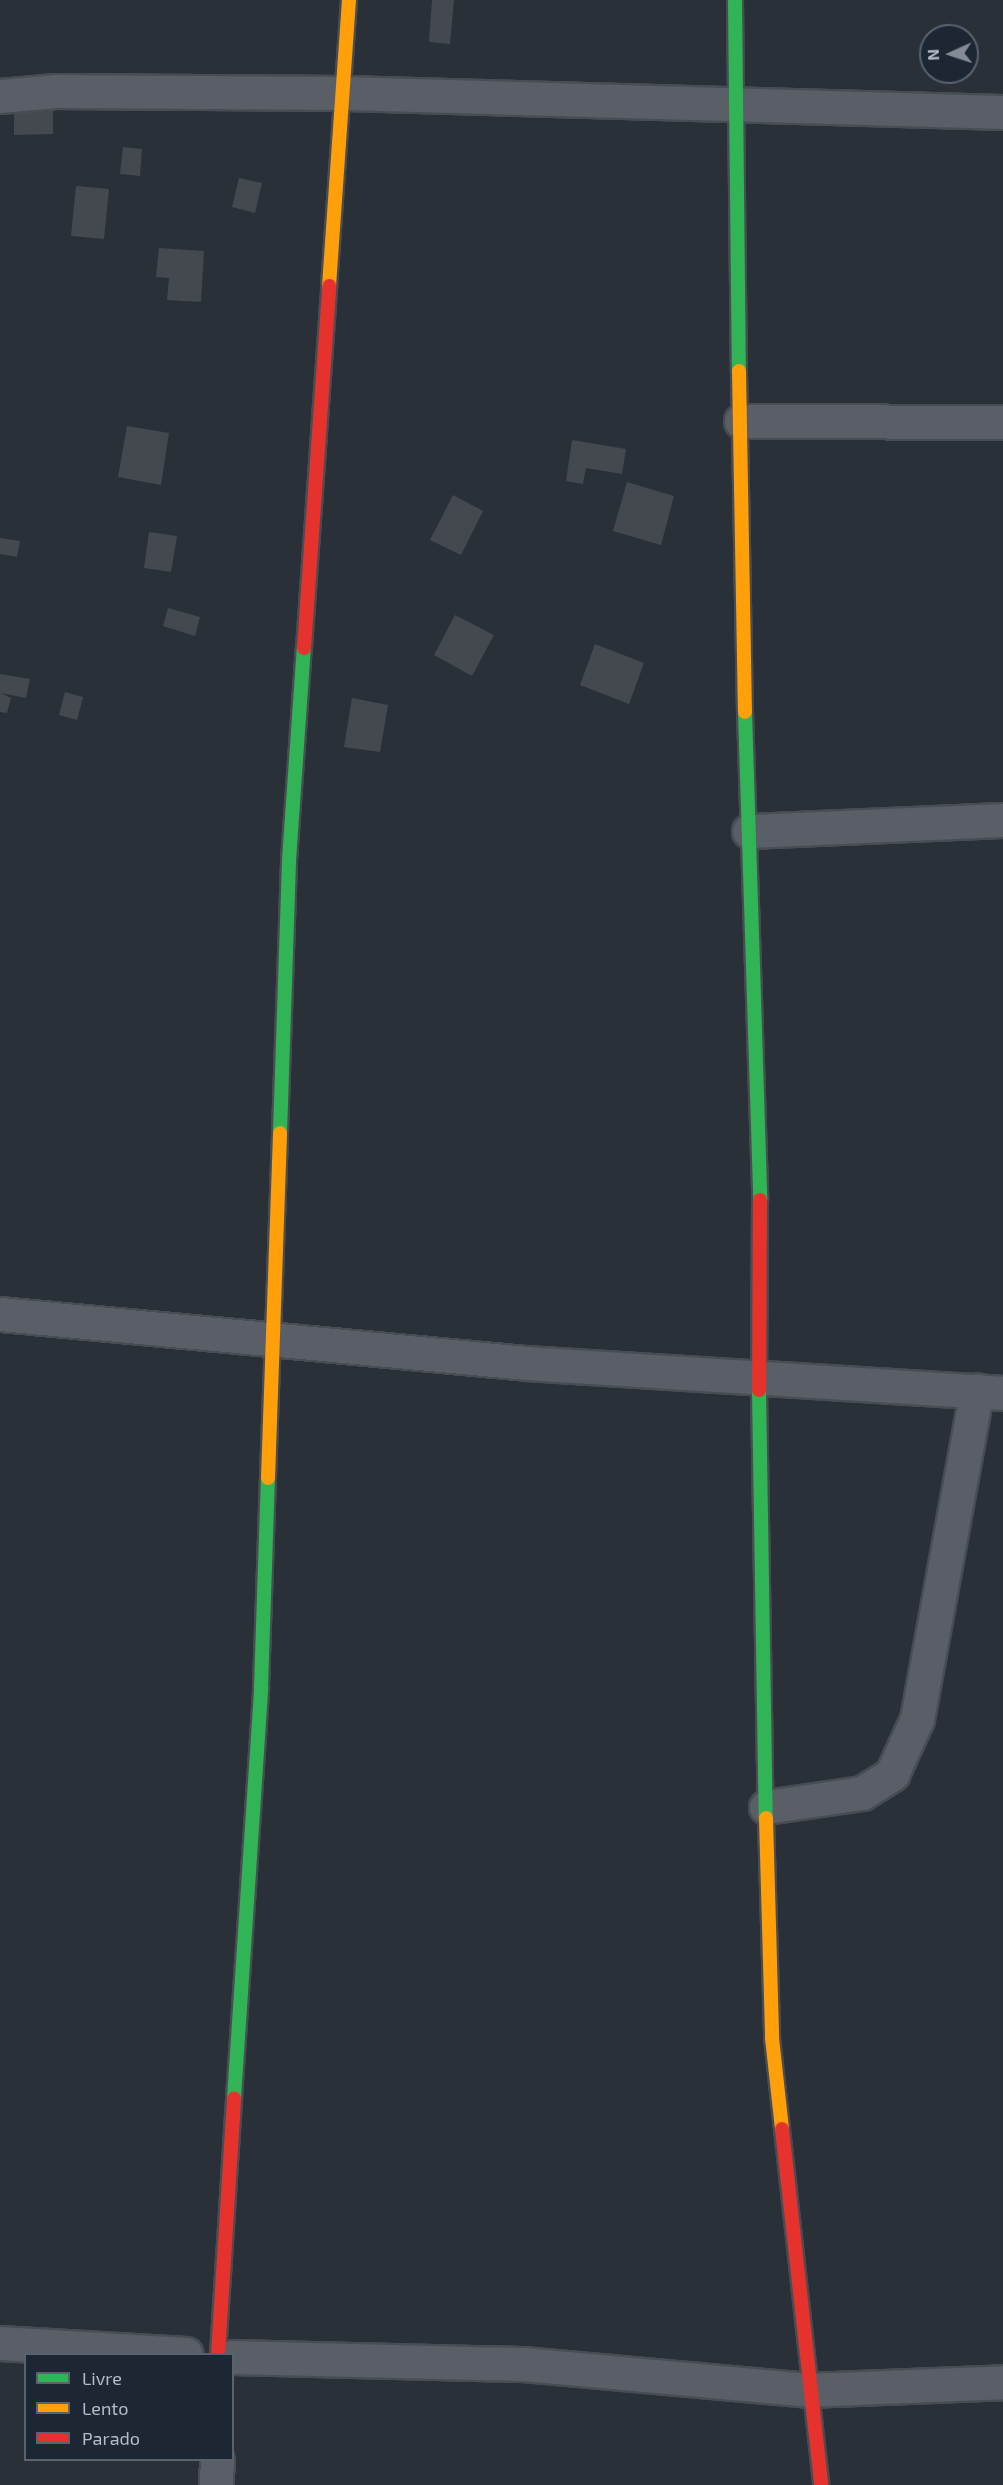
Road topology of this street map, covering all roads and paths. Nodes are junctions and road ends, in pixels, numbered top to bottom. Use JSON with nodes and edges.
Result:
{"nodes":[{"id":1,"x":349,"y":0,"type":"edge"},
{"id":2,"x":735,"y":0,"type":"edge"},
{"id":3,"x":346,"y":93,"type":"junction"},
{"id":4,"x":0,"y":96,"type":"edge"},
{"id":5,"x":737,"y":102,"type":"junction"},
{"id":6,"x":1003,"y":112,"type":"edge"},
{"id":7,"x":741,"y":421,"type":"junction"},
{"id":8,"x":1003,"y":422,"type":"edge"},
{"id":9,"x":1003,"y":820,"type":"edge"},
{"id":10,"x":749,"y":831,"type":"junction"},
{"id":11,"x":0,"y":1314,"type":"edge"},
{"id":12,"x":271,"y":1338,"type":"junction"},
{"id":13,"x":756,"y":1378,"type":"junction"},
{"id":14,"x":990,"y":1391,"type":"edge"},
{"id":15,"x":766,"y":1807,"type":"junction"},
{"id":16,"x":0,"y":2343,"type":"edge"},
{"id":17,"x":155,"y":2353,"type":"edge"},
{"id":18,"x":218,"y":2353,"type":"edge"},
{"id":19,"x":234,"y":2357,"type":"edge"},
{"id":20,"x":1003,"y":2382,"type":"edge"},
{"id":21,"x":808,"y":2390,"type":"junction"},
{"id":22,"x":217,"y":2461,"type":"edge"},
{"id":23,"x":216,"y":2485,"type":"edge"},
{"id":24,"x":821,"y":2485,"type":"edge"}],
"edges":[{"from":1,"to":3,"type":"street"},
{"from":2,"to":5,"type":"street"},
{"from":3,"to":4,"type":"street"},
{"from":3,"to":5,"type":"street"},
{"from":3,"to":12,"type":"street"},
{"from":5,"to":6,"type":"street"},
{"from":5,"to":7,"type":"street"},
{"from":7,"to":8,"type":"street"},
{"from":7,"to":10,"type":"street"},
{"from":9,"to":10,"type":"street"},
{"from":10,"to":13,"type":"street"},
{"from":11,"to":12,"type":"street"},
{"from":12,"to":13,"type":"street"},
{"from":12,"to":18,"type":"street"},
{"from":13,"to":14,"type":"street"},
{"from":13,"to":15,"type":"street"},
{"from":14,"to":15,"type":"street"},
{"from":15,"to":21,"type":"street"},
{"from":16,"to":17,"type":"street"},
{"from":19,"to":21,"type":"street"},
{"from":20,"to":21,"type":"street"},
{"from":21,"to":24,"type":"street"},
{"from":22,"to":23,"type":"street"}]}
